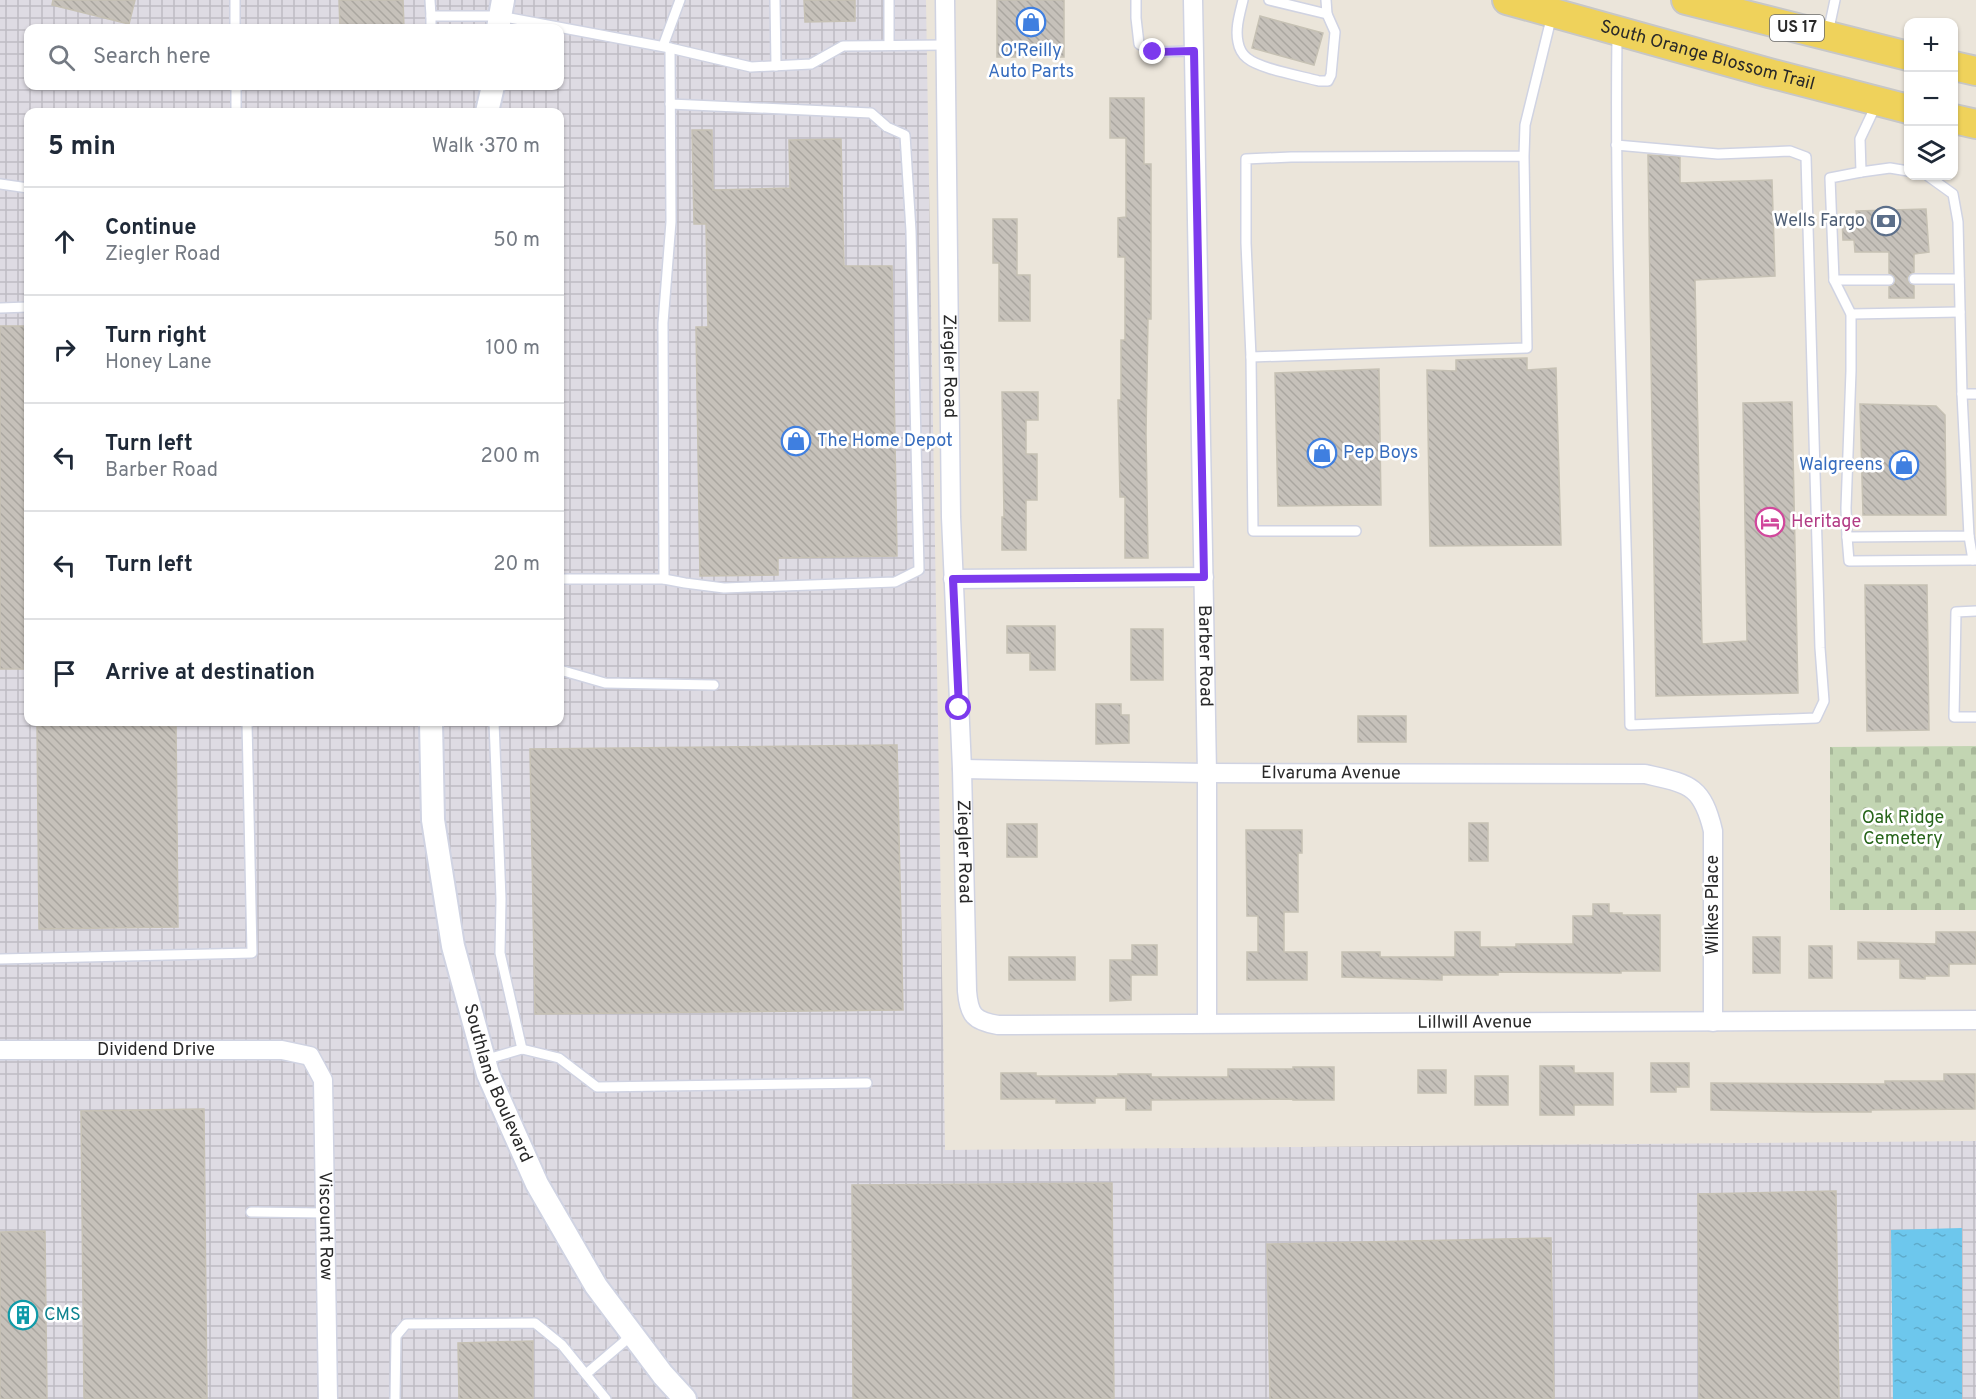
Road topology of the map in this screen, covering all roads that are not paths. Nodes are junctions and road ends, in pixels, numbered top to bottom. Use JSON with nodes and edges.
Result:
{"nodes":[{"id":1,"x":235,"y":0,"type":"edge"},
{"id":2,"x":430,"y":0,"type":"edge"},
{"id":3,"x":680,"y":0,"type":"edge"},
{"id":4,"x":775,"y":0,"type":"edge"},
{"id":5,"x":889,"y":0,"type":"edge"},
{"id":6,"x":945,"y":0,"type":"edge"},
{"id":7,"x":1136,"y":0,"type":"edge"},
{"id":8,"x":1193,"y":0,"type":"edge"},
{"id":9,"x":1243,"y":0,"type":"edge"},
{"id":10,"x":1269,"y":0,"type":"edge"},
{"id":11,"x":1326,"y":0,"type":"edge"},
{"id":12,"x":1508,"y":0,"type":"edge"},
{"id":13,"x":1686,"y":0,"type":"edge"},
{"id":14,"x":1835,"y":0,"type":"edge"},
{"id":15,"x":499,"y":11,"type":"edge"},
{"id":16,"x":1552,"y":13,"type":"junction"},
{"id":17,"x":1327,"y":14,"type":"junction"},
{"id":18,"x":431,"y":16,"type":"junction"},
{"id":19,"x":235,"y":24,"type":"edge"},
{"id":20,"x":431,"y":24,"type":"edge"},
{"id":21,"x":560,"y":24,"type":"edge"},
{"id":22,"x":564,"y":25,"type":"edge"},
{"id":23,"x":1617,"y":32,"type":"junction"},
{"id":24,"x":1827,"y":35,"type":"junction"},
{"id":25,"x":889,"y":45,"type":"junction"},
{"id":26,"x":946,"y":45,"type":"junction"},
{"id":27,"x":667,"y":47,"type":"junction"},
{"id":28,"x":1194,"y":51,"type":"junction"},
{"id":29,"x":1904,"y":55,"type":"edge"},
{"id":30,"x":776,"y":66,"type":"junction"},
{"id":31,"x":1958,"y":67,"type":"edge"},
{"id":32,"x":1976,"y":71,"type":"edge"},
{"id":33,"x":236,"y":90,"type":"edge"},
{"id":34,"x":492,"y":90,"type":"edge"},
{"id":35,"x":1878,"y":101,"type":"junction"},
{"id":36,"x":670,"y":104,"type":"junction"},
{"id":37,"x":1904,"y":107,"type":"edge"},
{"id":38,"x":236,"y":108,"type":"edge"},
{"id":39,"x":488,"y":108,"type":"edge"},
{"id":40,"x":1958,"y":120,"type":"edge"},
{"id":41,"x":1976,"y":124,"type":"edge"},
{"id":42,"x":1616,"y":145,"type":"junction"},
{"id":43,"x":1524,"y":156,"type":"junction"},
{"id":44,"x":1904,"y":170,"type":"edge"},
{"id":45,"x":1861,"y":172,"type":"junction"},
{"id":46,"x":1934,"y":180,"type":"edge"},
{"id":47,"x":0,"y":184,"type":"edge"},
{"id":48,"x":24,"y":187,"type":"edge"},
{"id":49,"x":1914,"y":279,"type":"dead end"},
{"id":50,"x":1959,"y":279,"type":"junction"},
{"id":51,"x":1834,"y":280,"type":"junction"},
{"id":52,"x":1889,"y":280,"type":"dead end"},
{"id":53,"x":24,"y":307,"type":"edge"},
{"id":54,"x":0,"y":308,"type":"edge"},
{"id":55,"x":1960,"y":312,"type":"junction"},
{"id":56,"x":1851,"y":314,"type":"junction"},
{"id":57,"x":1251,"y":357,"type":"junction"},
{"id":58,"x":1962,"y":394,"type":"junction"},
{"id":59,"x":1976,"y":394,"type":"edge"},
{"id":60,"x":1356,"y":531,"type":"dead end"},
{"id":61,"x":1969,"y":536,"type":"junction"},
{"id":62,"x":1848,"y":537,"type":"junction"},
{"id":63,"x":1974,"y":560,"type":"edge"},
{"id":64,"x":1204,"y":577,"type":"junction"},
{"id":65,"x":564,"y":579,"type":"edge"},
{"id":66,"x":664,"y":579,"type":"junction"},
{"id":67,"x":953,"y":579,"type":"junction"},
{"id":68,"x":1976,"y":611,"type":"edge"},
{"id":69,"x":564,"y":671,"type":"edge"},
{"id":70,"x":714,"y":684,"type":"dead end"},
{"id":71,"x":1976,"y":717,"type":"edge"},
{"id":72,"x":247,"y":726,"type":"edge"},
{"id":73,"x":431,"y":726,"type":"edge"},
{"id":74,"x":495,"y":726,"type":"edge"},
{"id":75,"x":962,"y":770,"type":"junction"},
{"id":76,"x":1207,"y":773,"type":"junction"},
{"id":77,"x":1697,"y":791,"type":"joint"},
{"id":78,"x":0,"y":959,"type":"edge"},
{"id":79,"x":975,"y":1018,"type":"joint"},
{"id":80,"x":1976,"y":1020,"type":"edge"},
{"id":81,"x":1713,"y":1022,"type":"junction"},
{"id":82,"x":1207,"y":1023,"type":"junction"},
{"id":83,"x":522,"y":1049,"type":"junction"},
{"id":84,"x":0,"y":1050,"type":"edge"},
{"id":85,"x":310,"y":1056,"type":"joint"},
{"id":86,"x":484,"y":1060,"type":"junction"},
{"id":87,"x":867,"y":1083,"type":"dead end"},
{"id":88,"x":251,"y":1212,"type":"dead end"},
{"id":89,"x":325,"y":1213,"type":"junction"},
{"id":90,"x":633,"y":1334,"type":"junction"},
{"id":91,"x":586,"y":1374,"type":"junction"},
{"id":92,"x":328,"y":1399,"type":"edge"},
{"id":93,"x":395,"y":1399,"type":"edge"},
{"id":94,"x":606,"y":1399,"type":"edge"},
{"id":95,"x":685,"y":1399,"type":"edge"}],
"edges":[{"from":1,"to":19,"type":"lane"},
{"from":2,"to":18,"type":"lane"},
{"from":3,"to":27,"type":"lane"},
{"from":4,"to":30,"type":"lane"},
{"from":5,"to":25,"type":"lane"},
{"from":6,"to":26,"type":"street","name":"Ziegler Road"},
{"from":7,"to":28,"type":"lane"},
{"from":8,"to":28,"type":"street","name":"Barber Road"},
{"from":9,"to":17,"type":"lane"},
{"from":10,"to":17,"type":"lane"},
{"from":11,"to":17,"type":"lane"},
{"from":12,"to":16,"type":"main road","name":"South Orange Blossom Trail"},
{"from":13,"to":24,"type":"main road","number":"US 17"},
{"from":14,"to":24,"type":"lane"},
{"from":15,"to":18,"type":"lane"},
{"from":15,"to":21,"type":"lane"},
{"from":16,"to":23,"type":"main road","name":"South Orange Blossom Trail"},
{"from":16,"to":43,"type":"lane"},
{"from":18,"to":20,"type":"lane"},
{"from":22,"to":27,"type":"lane"},
{"from":23,"to":35,"type":"main road","name":"South Orange Blossom Trail"},
{"from":23,"to":42,"type":"lane"},
{"from":24,"to":29,"type":"main road","number":"US 17"},
{"from":25,"to":26,"type":"lane"},
{"from":25,"to":30,"type":"lane"},
{"from":26,"to":67,"type":"street","name":"Ziegler Road"},
{"from":27,"to":30,"type":"lane"},
{"from":27,"to":36,"type":"lane"},
{"from":28,"to":64,"type":"street","name":"Barber Road"},
{"from":31,"to":32,"type":"main road"},
{"from":33,"to":38,"type":"lane"},
{"from":34,"to":39,"type":"street"},
{"from":35,"to":37,"type":"main road","name":"South Orange Blossom Trail"},
{"from":35,"to":45,"type":"lane"},
{"from":36,"to":66,"type":"lane"},
{"from":36,"to":66,"type":"lane"},
{"from":40,"to":41,"type":"main road"},
{"from":42,"to":42,"type":"lane"},
{"from":43,"to":57,"type":"lane"},
{"from":43,"to":57,"type":"lane"},
{"from":44,"to":45,"type":"lane"},
{"from":45,"to":51,"type":"lane"},
{"from":46,"to":50,"type":"lane"},
{"from":47,"to":48,"type":"lane"},
{"from":49,"to":50,"type":"lane"},
{"from":50,"to":55,"type":"lane"},
{"from":51,"to":52,"type":"lane"},
{"from":51,"to":56,"type":"lane"},
{"from":53,"to":54,"type":"lane"},
{"from":55,"to":56,"type":"lane"},
{"from":55,"to":58,"type":"lane"},
{"from":56,"to":62,"type":"lane"},
{"from":57,"to":60,"type":"lane"},
{"from":58,"to":59,"type":"lane"},
{"from":58,"to":61,"type":"lane"},
{"from":61,"to":62,"type":"lane"},
{"from":61,"to":63,"type":"lane"},
{"from":62,"to":63,"type":"lane"},
{"from":64,"to":67,"type":"street"},
{"from":64,"to":76,"type":"street","name":"Barber Road"},
{"from":65,"to":66,"type":"lane"},
{"from":67,"to":75,"type":"street","name":"Ziegler Road"},
{"from":68,"to":71,"type":"lane"},
{"from":69,"to":70,"type":"lane"},
{"from":72,"to":78,"type":"lane"},
{"from":73,"to":86,"type":"street","name":"Southland Boulevard"},
{"from":74,"to":83,"type":"lane"},
{"from":75,"to":76,"type":"street","name":"Elvaruma Avenue"},
{"from":75,"to":79,"type":"street","name":"Ziegler Road"},
{"from":76,"to":77,"type":"street","name":"Elvaruma Avenue"},
{"from":76,"to":82,"type":"street","name":"Barber Road"},
{"from":77,"to":81,"type":"street","name":"Wilkes Place"},
{"from":79,"to":82,"type":"street","name":"Lillwill Avenue"},
{"from":80,"to":81,"type":"street","name":"Lillwill Avenue"},
{"from":81,"to":82,"type":"street","name":"Lillwill Avenue"},
{"from":83,"to":86,"type":"lane"},
{"from":83,"to":87,"type":"lane"},
{"from":84,"to":85,"type":"street","name":"Dividend Drive"},
{"from":85,"to":89,"type":"street","name":"Viscount Row"},
{"from":86,"to":90,"type":"street","name":"Southland Boulevard"},
{"from":88,"to":89,"type":"lane"},
{"from":89,"to":92,"type":"street","name":"Viscount Row"},
{"from":90,"to":91,"type":"lane"},
{"from":90,"to":95,"type":"street","name":"Southland Boulevard"},
{"from":91,"to":93,"type":"lane"},
{"from":91,"to":94,"type":"lane"}]}
